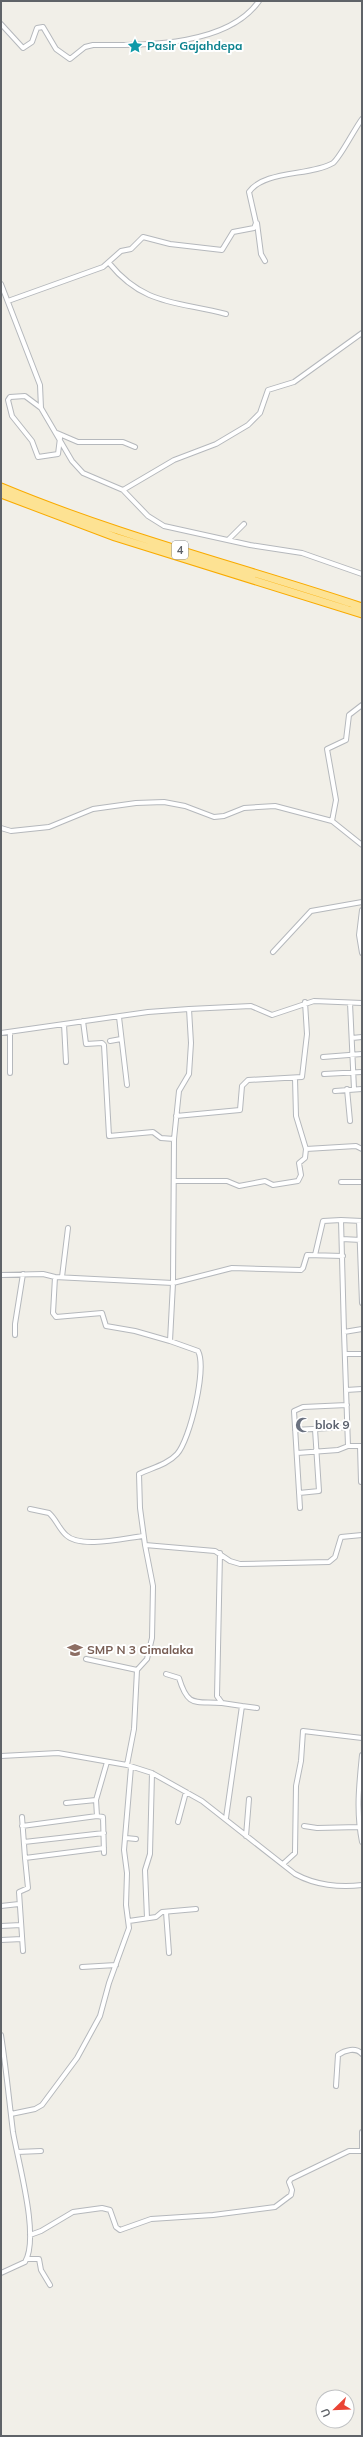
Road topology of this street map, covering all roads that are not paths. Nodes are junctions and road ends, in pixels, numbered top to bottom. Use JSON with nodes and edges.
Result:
{"nodes":[{"id":1,"x":259,"y":1,"type":"edge"},
{"id":2,"x":1,"y":24,"type":"edge"},
{"id":3,"x":362,"y":119,"type":"edge"},
{"id":4,"x":256,"y":223,"type":"junction"},
{"id":5,"x":265,"y":261,"type":"dead end"},
{"id":6,"x":109,"y":263,"type":"junction"},
{"id":7,"x":1,"y":284,"type":"edge"},
{"id":8,"x":8,"y":301,"type":"junction"},
{"id":9,"x":226,"y":314,"type":"dead end"},
{"id":10,"x":362,"y":333,"type":"edge"},
{"id":11,"x":41,"y":408,"type":"junction"},
{"id":12,"x":57,"y":433,"type":"junction"},
{"id":13,"x":60,"y":437,"type":"junction"},
{"id":14,"x":136,"y":447,"type":"dead end"},
{"id":15,"x":1,"y":487,"type":"edge"},
{"id":16,"x":123,"y":490,"type":"junction"},
{"id":17,"x":1,"y":494,"type":"edge"},
{"id":18,"x":244,"y":524,"type":"dead end"},
{"id":19,"x":228,"y":540,"type":"junction"},
{"id":20,"x":362,"y":574,"type":"edge"},
{"id":21,"x":362,"y":607,"type":"edge"},
{"id":22,"x":362,"y":614,"type":"edge"},
{"id":23,"x":362,"y":705,"type":"edge"},
{"id":24,"x":332,"y":821,"type":"junction"},
{"id":25,"x":1,"y":828,"type":"edge"},
{"id":26,"x":361,"y":845,"type":"edge"},
{"id":27,"x":362,"y":902,"type":"edge"},
{"id":28,"x":362,"y":910,"type":"edge"},
{"id":29,"x":273,"y":952,"type":"dead end"},
{"id":30,"x":362,"y":953,"type":"edge"},
{"id":31,"x":305,"y":1002,"type":"junction"},
{"id":32,"x":350,"y":1002,"type":"junction"},
{"id":33,"x":362,"y":1002,"type":"edge"},
{"id":34,"x":189,"y":1009,"type":"junction"},
{"id":35,"x":119,"y":1017,"type":"junction"},
{"id":36,"x":83,"y":1021,"type":"junction"},
{"id":37,"x":64,"y":1024,"type":"junction"},
{"id":38,"x":10,"y":1032,"type":"junction"},
{"id":39,"x":1,"y":1033,"type":"edge"},
{"id":40,"x":362,"y":1037,"type":"edge"},
{"id":41,"x":352,"y":1038,"type":"junction"},
{"id":42,"x":121,"y":1039,"type":"junction"},
{"id":43,"x":110,"y":1041,"type":"dead end"},
{"id":44,"x":362,"y":1054,"type":"edge"},
{"id":45,"x":353,"y":1055,"type":"junction"},
{"id":46,"x":323,"y":1057,"type":"dead end"},
{"id":47,"x":66,"y":1062,"type":"dead end"},
{"id":48,"x":353,"y":1072,"type":"junction"},
{"id":49,"x":362,"y":1072,"type":"edge"},
{"id":50,"x":10,"y":1073,"type":"dead end"},
{"id":51,"x":324,"y":1074,"type":"dead end"},
{"id":52,"x":295,"y":1078,"type":"junction"},
{"id":53,"x":127,"y":1085,"type":"dead end"},
{"id":54,"x":354,"y":1089,"type":"junction"},
{"id":55,"x":362,"y":1089,"type":"edge"},
{"id":56,"x":335,"y":1090,"type":"dead end"},
{"id":57,"x":347,"y":1090,"type":"junction"},
{"id":58,"x":176,"y":1116,"type":"junction"},
{"id":59,"x":350,"y":1121,"type":"dead end"},
{"id":60,"x":174,"y":1139,"type":"junction"},
{"id":61,"x":306,"y":1149,"type":"junction"},
{"id":62,"x":362,"y":1149,"type":"edge"},
{"id":63,"x":174,"y":1182,"type":"junction"},
{"id":64,"x":341,"y":1182,"type":"dead end"},
{"id":65,"x":362,"y":1182,"type":"edge"},
{"id":66,"x":341,"y":1220,"type":"junction"},
{"id":67,"x":360,"y":1221,"type":"edge"},
{"id":68,"x":68,"y":1228,"type":"dead end"},
{"id":69,"x":342,"y":1239,"type":"junction"},
{"id":70,"x":361,"y":1240,"type":"edge"},
{"id":71,"x":315,"y":1255,"type":"junction"},
{"id":72,"x":343,"y":1256,"type":"junction"},
{"id":73,"x":23,"y":1274,"type":"junction"},
{"id":74,"x":1,"y":1275,"type":"edge"},
{"id":75,"x":55,"y":1277,"type":"junction"},
{"id":76,"x":62,"y":1277,"type":"junction"},
{"id":77,"x":174,"y":1282,"type":"junction"},
{"id":78,"x":362,"y":1284,"type":"edge"},
{"id":79,"x":362,"y":1303,"type":"edge"},
{"id":80,"x":362,"y":1329,"type":"edge"},
{"id":81,"x":344,"y":1332,"type":"junction"},
{"id":82,"x":15,"y":1335,"type":"dead end"},
{"id":83,"x":170,"y":1341,"type":"junction"},
{"id":84,"x":345,"y":1354,"type":"junction"},
{"id":85,"x":362,"y":1354,"type":"edge"},
{"id":86,"x":362,"y":1389,"type":"edge"},
{"id":87,"x":346,"y":1390,"type":"junction"},
{"id":88,"x":347,"y":1405,"type":"junction"},
{"id":89,"x":347,"y":1427,"type":"junction"},
{"id":90,"x":315,"y":1429,"type":"junction"},
{"id":91,"x":295,"y":1430,"type":"junction"},
{"id":92,"x":348,"y":1446,"type":"junction"},
{"id":93,"x":361,"y":1446,"type":"edge"},
{"id":94,"x":317,"y":1452,"type":"junction"},
{"id":95,"x":297,"y":1454,"type":"junction"},
{"id":96,"x":361,"y":1482,"type":"dead end"},
{"id":97,"x":299,"y":1494,"type":"junction"},
{"id":98,"x":300,"y":1508,"type":"dead end"},
{"id":99,"x":30,"y":1509,"type":"dead end"},
{"id":100,"x":362,"y":1535,"type":"edge"},
{"id":101,"x":143,"y":1536,"type":"junction"},
{"id":102,"x":145,"y":1545,"type":"junction"},
{"id":103,"x":220,"y":1553,"type":"junction"},
{"id":104,"x":86,"y":1659,"type":"dead end"},
{"id":105,"x":137,"y":1670,"type":"junction"},
{"id":106,"x":166,"y":1674,"type":"dead end"},
{"id":107,"x":222,"y":1703,"type":"junction"},
{"id":108,"x":242,"y":1706,"type":"junction"},
{"id":109,"x":257,"y":1708,"type":"dead end"},
{"id":110,"x":362,"y":1738,"type":"edge"},
{"id":111,"x":362,"y":1755,"type":"edge"},
{"id":112,"x":1,"y":1756,"type":"edge"},
{"id":113,"x":106,"y":1762,"type":"junction"},
{"id":114,"x":129,"y":1766,"type":"junction"},
{"id":115,"x":152,"y":1773,"type":"junction"},
{"id":116,"x":186,"y":1792,"type":"junction"},
{"id":117,"x":362,"y":1796,"type":"edge"},
{"id":118,"x":249,"y":1799,"type":"dead end"},
{"id":119,"x":357,"y":1799,"type":"junction"},
{"id":120,"x":96,"y":1800,"type":"junction"},
{"id":121,"x":66,"y":1803,"type":"dead end"},
{"id":122,"x":97,"y":1816,"type":"junction"},
{"id":123,"x":22,"y":1817,"type":"dead end"},
{"id":124,"x":226,"y":1818,"type":"junction"},
{"id":125,"x":178,"y":1822,"type":"dead end"},
{"id":126,"x":22,"y":1826,"type":"junction"},
{"id":127,"x":304,"y":1826,"type":"dead end"},
{"id":128,"x":359,"y":1826,"type":"junction"},
{"id":129,"x":104,"y":1833,"type":"junction"},
{"id":130,"x":246,"y":1836,"type":"junction"},
{"id":131,"x":126,"y":1838,"type":"junction"},
{"id":132,"x":136,"y":1839,"type":"dead end"},
{"id":133,"x":24,"y":1842,"type":"junction"},
{"id":134,"x":362,"y":1842,"type":"edge"},
{"id":135,"x":25,"y":1858,"type":"junction"},
{"id":136,"x":283,"y":1864,"type":"junction"},
{"id":137,"x":362,"y":1885,"type":"edge"},
{"id":138,"x":19,"y":1904,"type":"junction"},
{"id":139,"x":1,"y":1906,"type":"edge"},
{"id":140,"x":196,"y":1909,"type":"dead end"},
{"id":141,"x":166,"y":1912,"type":"junction"},
{"id":142,"x":147,"y":1918,"type":"junction"},
{"id":143,"x":129,"y":1921,"type":"junction"},
{"id":144,"x":21,"y":1925,"type":"junction"},
{"id":145,"x":1,"y":1926,"type":"edge"},
{"id":146,"x":22,"y":1939,"type":"junction"},
{"id":147,"x":1,"y":1940,"type":"edge"},
{"id":148,"x":22,"y":1951,"type":"dead end"},
{"id":149,"x":169,"y":1953,"type":"dead end"},
{"id":150,"x":116,"y":1965,"type":"junction"},
{"id":151,"x":82,"y":1967,"type":"dead end"},
{"id":152,"x":1,"y":2035,"type":"edge"},
{"id":153,"x":362,"y":2054,"type":"edge"},
{"id":154,"x":336,"y":2086,"type":"dead end"},
{"id":155,"x":11,"y":2114,"type":"junction"},
{"id":156,"x":362,"y":2132,"type":"edge"},
{"id":157,"x":41,"y":2151,"type":"dead end"},
{"id":158,"x":361,"y":2151,"type":"edge"},
{"id":159,"x":18,"y":2152,"type":"junction"},
{"id":160,"x":30,"y":2235,"type":"junction"},
{"id":161,"x":27,"y":2259,"type":"junction"},
{"id":162,"x":1,"y":2273,"type":"edge"},
{"id":163,"x":50,"y":2285,"type":"dead end"}],
"edges":[{"from":1,"to":2,"type":"street"},
{"from":3,"to":4,"type":"street"},
{"from":4,"to":5,"type":"street"},
{"from":4,"to":6,"type":"street"},
{"from":6,"to":8,"type":"street"},
{"from":6,"to":9,"type":"street"},
{"from":7,"to":8,"type":"street"},
{"from":8,"to":11,"type":"street"},
{"from":10,"to":16,"type":"street"},
{"from":11,"to":12,"type":"street"},
{"from":11,"to":13,"type":"street"},
{"from":12,"to":13,"type":"street"},
{"from":12,"to":14,"type":"street"},
{"from":13,"to":16,"type":"street"},
{"from":15,"to":21,"type":"highway","number":"4"},
{"from":16,"to":19,"type":"street"},
{"from":17,"to":22,"type":"highway","number":"4"},
{"from":18,"to":19,"type":"street"},
{"from":19,"to":20,"type":"street"},
{"from":23,"to":24,"type":"street"},
{"from":24,"to":25,"type":"street"},
{"from":24,"to":26,"type":"street"},
{"from":27,"to":29,"type":"street"},
{"from":28,"to":30,"type":"street"},
{"from":31,"to":32,"type":"street"},
{"from":31,"to":34,"type":"street"},
{"from":31,"to":52,"type":"street"},
{"from":32,"to":33,"type":"street"},
{"from":32,"to":41,"type":"street"},
{"from":34,"to":35,"type":"street"},
{"from":34,"to":58,"type":"street"},
{"from":35,"to":36,"type":"street"},
{"from":35,"to":42,"type":"street"},
{"from":36,"to":37,"type":"street"},
{"from":36,"to":60,"type":"street"},
{"from":37,"to":38,"type":"street"},
{"from":37,"to":47,"type":"street"},
{"from":38,"to":39,"type":"street"},
{"from":38,"to":50,"type":"street"},
{"from":40,"to":41,"type":"street"},
{"from":41,"to":45,"type":"street"},
{"from":42,"to":43,"type":"street"},
{"from":42,"to":53,"type":"street"},
{"from":44,"to":45,"type":"street"},
{"from":45,"to":46,"type":"street"},
{"from":45,"to":48,"type":"street"},
{"from":48,"to":49,"type":"street"},
{"from":48,"to":51,"type":"street"},
{"from":48,"to":54,"type":"street"},
{"from":52,"to":58,"type":"street"},
{"from":52,"to":61,"type":"street"},
{"from":54,"to":55,"type":"street"},
{"from":54,"to":57,"type":"street"},
{"from":56,"to":57,"type":"street"},
{"from":57,"to":59,"type":"street"},
{"from":58,"to":60,"type":"street"},
{"from":60,"to":63,"type":"street"},
{"from":61,"to":62,"type":"street"},
{"from":61,"to":63,"type":"street"},
{"from":63,"to":77,"type":"street"},
{"from":64,"to":65,"type":"street"},
{"from":66,"to":67,"type":"street"},
{"from":66,"to":69,"type":"street"},
{"from":66,"to":71,"type":"street"},
{"from":67,"to":70,"type":"street"},
{"from":68,"to":76,"type":"street"},
{"from":69,"to":70,"type":"street"},
{"from":69,"to":72,"type":"street"},
{"from":70,"to":78,"type":"street"},
{"from":71,"to":72,"type":"street"},
{"from":71,"to":77,"type":"street"},
{"from":72,"to":81,"type":"street"},
{"from":73,"to":74,"type":"street"},
{"from":73,"to":75,"type":"street"},
{"from":73,"to":82,"type":"street"},
{"from":75,"to":76,"type":"street"},
{"from":75,"to":83,"type":"street"},
{"from":76,"to":77,"type":"street"},
{"from":77,"to":83,"type":"street"},
{"from":78,"to":79,"type":"street"},
{"from":80,"to":81,"type":"street"},
{"from":81,"to":84,"type":"street"},
{"from":83,"to":101,"type":"street"},
{"from":84,"to":85,"type":"street"},
{"from":84,"to":87,"type":"street"},
{"from":86,"to":87,"type":"street"},
{"from":87,"to":88,"type":"street"},
{"from":88,"to":89,"type":"street"},
{"from":88,"to":91,"type":"street"},
{"from":89,"to":90,"type":"street"},
{"from":89,"to":92,"type":"street"},
{"from":90,"to":91,"type":"street"},
{"from":90,"to":94,"type":"street"},
{"from":91,"to":95,"type":"street"},
{"from":92,"to":93,"type":"street"},
{"from":92,"to":94,"type":"street"},
{"from":93,"to":96,"type":"street"},
{"from":94,"to":95,"type":"street"},
{"from":94,"to":97,"type":"street"},
{"from":95,"to":97,"type":"street"},
{"from":97,"to":98,"type":"street"},
{"from":99,"to":101,"type":"street"},
{"from":100,"to":103,"type":"street"},
{"from":101,"to":102,"type":"street"},
{"from":102,"to":103,"type":"street"},
{"from":102,"to":105,"type":"street"},
{"from":103,"to":107,"type":"street"},
{"from":104,"to":105,"type":"street"},
{"from":105,"to":114,"type":"street"},
{"from":106,"to":107,"type":"street"},
{"from":107,"to":108,"type":"street"},
{"from":108,"to":109,"type":"street"},
{"from":108,"to":124,"type":"street"},
{"from":110,"to":136,"type":"street"},
{"from":111,"to":119,"type":"street"},
{"from":112,"to":113,"type":"street"},
{"from":113,"to":114,"type":"street"},
{"from":113,"to":120,"type":"street"},
{"from":114,"to":115,"type":"street"},
{"from":114,"to":131,"type":"street"},
{"from":115,"to":116,"type":"street"},
{"from":115,"to":142,"type":"street"},
{"from":116,"to":124,"type":"street"},
{"from":116,"to":125,"type":"street"},
{"from":117,"to":119,"type":"street"},
{"from":118,"to":130,"type":"street"},
{"from":119,"to":128,"type":"street"},
{"from":120,"to":121,"type":"street"},
{"from":120,"to":122,"type":"street"},
{"from":122,"to":126,"type":"street"},
{"from":122,"to":129,"type":"street"},
{"from":123,"to":126,"type":"street"},
{"from":124,"to":130,"type":"street"},
{"from":126,"to":133,"type":"street"},
{"from":127,"to":128,"type":"street"},
{"from":128,"to":134,"type":"street"},
{"from":129,"to":133,"type":"street"},
{"from":129,"to":135,"type":"street"},
{"from":130,"to":136,"type":"street"},
{"from":131,"to":132,"type":"street"},
{"from":131,"to":143,"type":"street"},
{"from":133,"to":135,"type":"street"},
{"from":135,"to":138,"type":"street"},
{"from":136,"to":137,"type":"street"},
{"from":138,"to":139,"type":"street"},
{"from":138,"to":144,"type":"street"},
{"from":140,"to":141,"type":"street"},
{"from":141,"to":142,"type":"street"},
{"from":141,"to":149,"type":"street"},
{"from":142,"to":143,"type":"street"},
{"from":143,"to":150,"type":"street"},
{"from":144,"to":145,"type":"street"},
{"from":144,"to":146,"type":"street"},
{"from":146,"to":147,"type":"street"},
{"from":146,"to":148,"type":"street"},
{"from":150,"to":151,"type":"street"},
{"from":150,"to":155,"type":"street"},
{"from":152,"to":155,"type":"street"},
{"from":153,"to":154,"type":"street"},
{"from":155,"to":159,"type":"street"},
{"from":156,"to":158,"type":"street"},
{"from":157,"to":159,"type":"street"},
{"from":158,"to":160,"type":"street"},
{"from":159,"to":160,"type":"street"},
{"from":160,"to":161,"type":"street"},
{"from":161,"to":162,"type":"street"},
{"from":161,"to":163,"type":"street"}]}
